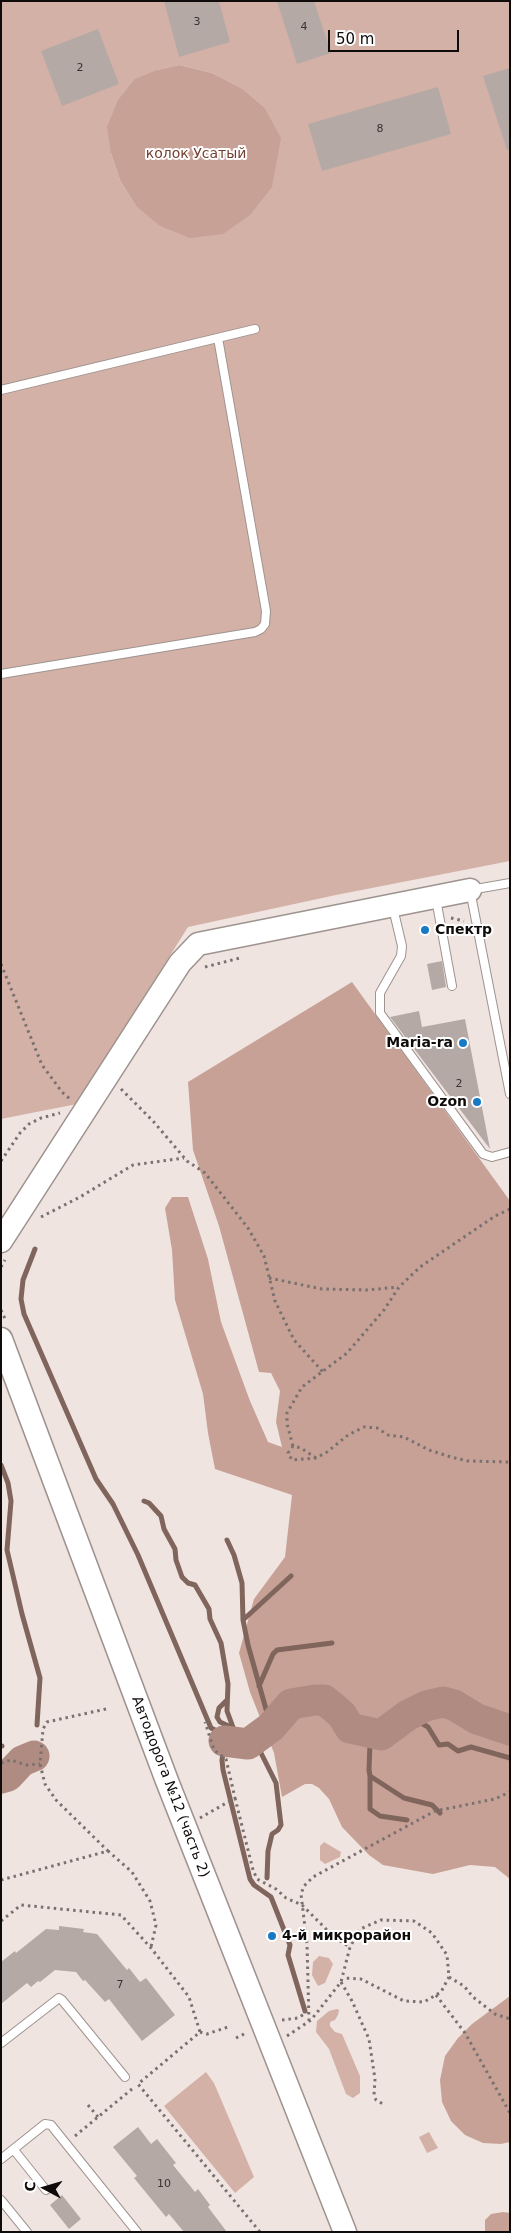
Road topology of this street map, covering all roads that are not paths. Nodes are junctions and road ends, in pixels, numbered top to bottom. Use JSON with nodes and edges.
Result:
{"nodes":[{"id":1,"x":255,"y":329,"type":"dead end"},
{"id":2,"x":218,"y":338,"type":"junction"},
{"id":3,"x":1,"y":390,"type":"edge"},
{"id":4,"x":1,"y":674,"type":"edge"},
{"id":5,"x":510,"y":883,"type":"edge"},
{"id":6,"x":470,"y":890,"type":"junction"},
{"id":7,"x":393,"y":906,"type":"junction"},
{"id":8,"x":437,"y":906,"type":"junction"},
{"id":9,"x":452,"y":986,"type":"dead end"},
{"id":10,"x":510,"y":1094,"type":"edge"},
{"id":11,"x":510,"y":1152,"type":"edge"},
{"id":12,"x":5,"y":1249,"type":"edge"},
{"id":13,"x":1,"y":1339,"type":"edge"},
{"id":14,"x":1,"y":2043,"type":"edge"},
{"id":15,"x":125,"y":2077,"type":"dead end"},
{"id":16,"x":14,"y":2150,"type":"junction"},
{"id":17,"x":1,"y":2160,"type":"edge"},
{"id":18,"x":46,"y":2190,"type":"dead end"},
{"id":19,"x":1,"y":2200,"type":"edge"},
{"id":20,"x":27,"y":2232,"type":"edge"},
{"id":21,"x":137,"y":2232,"type":"edge"},
{"id":22,"x":345,"y":2232,"type":"edge"}],
"edges":[{"from":1,"to":2,"type":"lane"},
{"from":2,"to":3,"type":"lane"},
{"from":2,"to":4,"type":"lane"},
{"from":5,"to":6,"type":"lane"},
{"from":6,"to":8,"type":"street"},
{"from":6,"to":10,"type":"lane"},
{"from":7,"to":8,"type":"street"},
{"from":7,"to":11,"type":"lane"},
{"from":7,"to":12,"type":"street"},
{"from":8,"to":9,"type":"lane"},
{"from":13,"to":22,"type":"street","name":"Автодорога №12 (часть 2)"},
{"from":14,"to":15,"type":"lane"},
{"from":16,"to":17,"type":"lane"},
{"from":16,"to":18,"type":"lane"},
{"from":16,"to":21,"type":"lane"},
{"from":19,"to":20,"type":"lane"}]}
